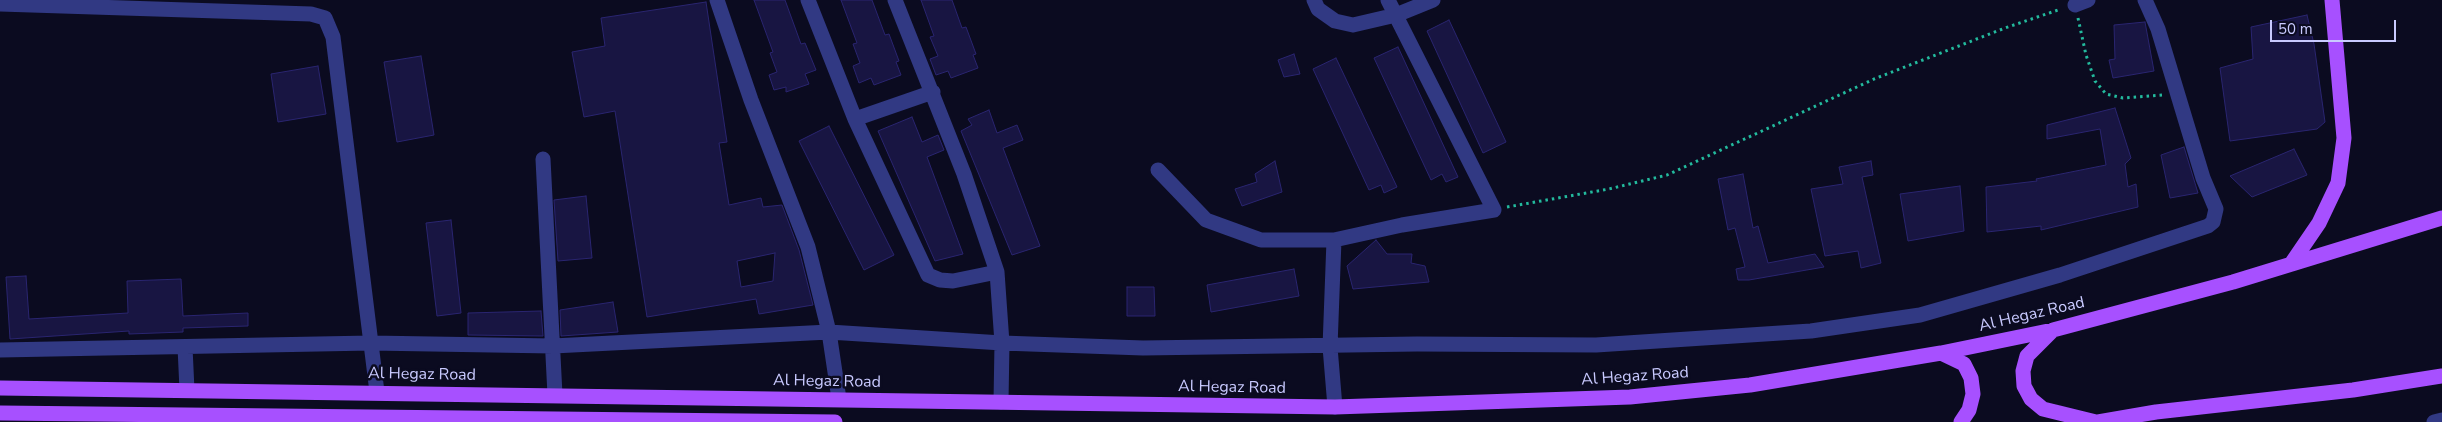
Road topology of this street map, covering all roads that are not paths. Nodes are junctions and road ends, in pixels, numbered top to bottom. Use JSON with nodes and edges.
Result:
{"nodes":[{"id":1,"x":0,"y":0,"type":"edge"},
{"id":2,"x":717,"y":0,"type":"edge"},
{"id":3,"x":808,"y":0,"type":"edge"},
{"id":4,"x":895,"y":0,"type":"edge"},
{"id":5,"x":1314,"y":0,"type":"edge"},
{"id":6,"x":1388,"y":0,"type":"edge"},
{"id":7,"x":1433,"y":0,"type":"edge"},
{"id":8,"x":2145,"y":0,"type":"edge"},
{"id":9,"x":2332,"y":0,"type":"edge"},
{"id":10,"x":0,"y":4,"type":"edge"},
{"id":11,"x":0,"y":14,"type":"edge"},
{"id":12,"x":1396,"y":15,"type":"junction"},
{"id":13,"x":933,"y":92,"type":"junction"},
{"id":14,"x":855,"y":119,"type":"junction"},
{"id":15,"x":543,"y":159,"type":"dead end"},
{"id":16,"x":1158,"y":170,"type":"dead end"},
{"id":17,"x":2442,"y":218,"type":"edge"},
{"id":18,"x":1334,"y":240,"type":"junction"},
{"id":19,"x":2291,"y":264,"type":"junction"},
{"id":20,"x":997,"y":272,"type":"junction"},
{"id":21,"x":2053,"y":330,"type":"junction"},
{"id":22,"x":829,"y":332,"type":"junction"},
{"id":23,"x":371,"y":343,"type":"junction"},
{"id":24,"x":1002,"y":343,"type":"junction"},
{"id":25,"x":553,"y":346,"type":"junction"},
{"id":26,"x":1330,"y":346,"type":"junction"},
{"id":27,"x":185,"y":347,"type":"junction"},
{"id":28,"x":0,"y":350,"type":"edge"},
{"id":29,"x":1941,"y":353,"type":"junction"},
{"id":30,"x":2442,"y":376,"type":"edge"},
{"id":31,"x":0,"y":388,"type":"edge"},
{"id":32,"x":187,"y":390,"type":"junction"},
{"id":33,"x":377,"y":392,"type":"junction"},
{"id":34,"x":555,"y":395,"type":"junction"},
{"id":35,"x":839,"y":399,"type":"junction"},
{"id":36,"x":1001,"y":402,"type":"junction"},
{"id":37,"x":1335,"y":407,"type":"junction"},
{"id":38,"x":0,"y":413,"type":"edge"},
{"id":39,"x":2157,"y":417,"type":"edge"},
{"id":40,"x":2442,"y":420,"type":"edge"},
{"id":41,"x":835,"y":422,"type":"edge"},
{"id":42,"x":1961,"y":422,"type":"edge"},
{"id":43,"x":2097,"y":422,"type":"edge"},
{"id":44,"x":2434,"y":422,"type":"edge"}],
"edges":[{"from":1,"to":10,"type":"street"},
{"from":2,"to":22,"type":"street"},
{"from":3,"to":14,"type":"street"},
{"from":4,"to":13,"type":"street"},
{"from":5,"to":12,"type":"street"},
{"from":6,"to":12,"type":"street"},
{"from":7,"to":12,"type":"street"},
{"from":8,"to":26,"type":"street"},
{"from":9,"to":19,"type":"main road"},
{"from":10,"to":11,"type":"street"},
{"from":10,"to":23,"type":"street"},
{"from":12,"to":18,"type":"street"},
{"from":13,"to":14,"type":"street"},
{"from":13,"to":20,"type":"street"},
{"from":14,"to":20,"type":"street"},
{"from":15,"to":25,"type":"street"},
{"from":16,"to":18,"type":"street"},
{"from":17,"to":19,"type":"main road","name":"Al Hegaz Road"},
{"from":18,"to":26,"type":"street"},
{"from":19,"to":21,"type":"main road","name":"Al Hegaz Road"},
{"from":20,"to":24,"type":"street"},
{"from":21,"to":29,"type":"main road","name":"Al Hegaz Road"},
{"from":21,"to":43,"type":"main road"},
{"from":22,"to":24,"type":"street"},
{"from":22,"to":25,"type":"street"},
{"from":22,"to":35,"type":"street"},
{"from":23,"to":25,"type":"street"},
{"from":23,"to":27,"type":"street"},
{"from":23,"to":33,"type":"street"},
{"from":24,"to":26,"type":"street"},
{"from":24,"to":36,"type":"street"},
{"from":25,"to":34,"type":"street"},
{"from":26,"to":37,"type":"street"},
{"from":27,"to":28,"type":"street"},
{"from":27,"to":32,"type":"street"},
{"from":29,"to":37,"type":"main road","name":"Al Hegaz Road"},
{"from":29,"to":42,"type":"main road"},
{"from":30,"to":39,"type":"main road"},
{"from":31,"to":32,"type":"main road","name":"Al Hegaz Road"},
{"from":32,"to":33,"type":"main road","name":"Al Hegaz Road"},
{"from":33,"to":34,"type":"main road","name":"Al Hegaz Road"},
{"from":34,"to":35,"type":"main road","name":"Al Hegaz Road"},
{"from":35,"to":36,"type":"main road","name":"Al Hegaz Road"},
{"from":36,"to":37,"type":"main road","name":"Al Hegaz Road"},
{"from":38,"to":41,"type":"main road"},
{"from":39,"to":43,"type":"main road"},
{"from":40,"to":44,"type":"street"}]}
